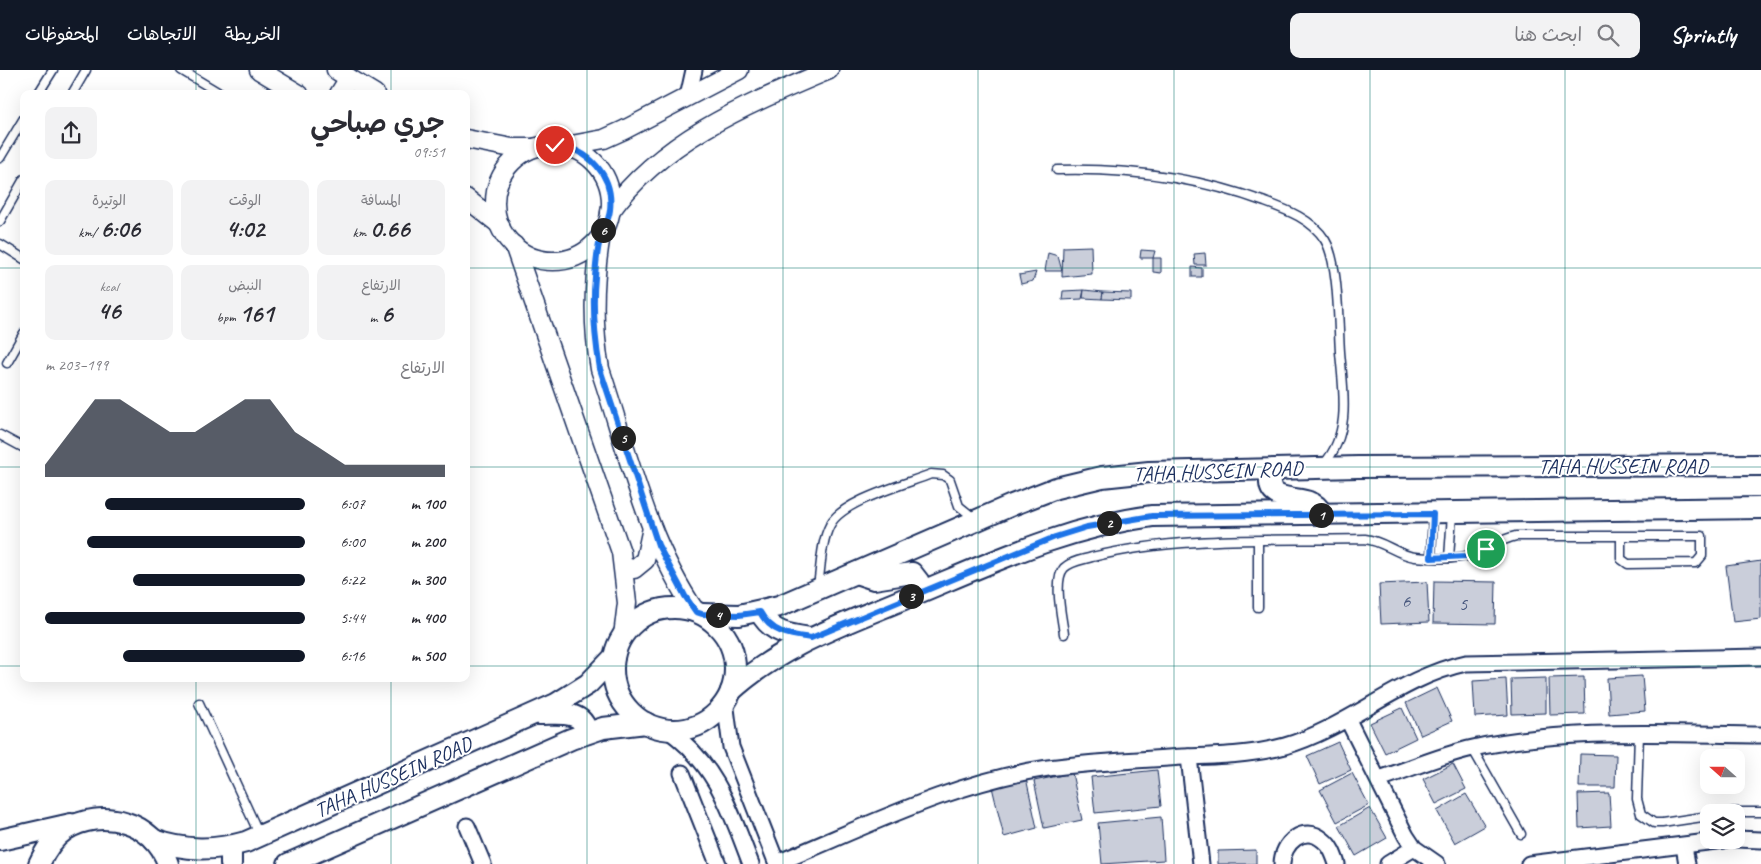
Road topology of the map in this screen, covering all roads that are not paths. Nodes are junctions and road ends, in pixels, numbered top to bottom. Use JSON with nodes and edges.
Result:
{"nodes":[{"id":1,"x":52,"y":70,"type":"edge"},
{"id":2,"x":86,"y":70,"type":"edge"},
{"id":3,"x":181,"y":70,"type":"edge"},
{"id":4,"x":259,"y":70,"type":"edge"},
{"id":5,"x":694,"y":70,"type":"edge"},
{"id":6,"x":739,"y":70,"type":"edge"},
{"id":7,"x":828,"y":70,"type":"edge"},
{"id":8,"x":342,"y":74,"type":"edge"},
{"id":9,"x":40,"y":90,"type":"edge"},
{"id":10,"x":74,"y":90,"type":"edge"},
{"id":11,"x":214,"y":90,"type":"edge"},
{"id":12,"x":292,"y":90,"type":"edge"},
{"id":13,"x":340,"y":90,"type":"edge"},
{"id":14,"x":368,"y":90,"type":"edge"},
{"id":15,"x":688,"y":97,"type":"junction"},
{"id":16,"x":20,"y":125,"type":"edge"},
{"id":17,"x":470,"y":140,"type":"edge"},
{"id":18,"x":565,"y":146,"type":"junction"},
{"id":19,"x":535,"y":148,"type":"junction"},
{"id":20,"x":0,"y":158,"type":"edge"},
{"id":21,"x":1057,"y":170,"type":"dead end"},
{"id":22,"x":20,"y":186,"type":"edge"},
{"id":23,"x":470,"y":201,"type":"edge"},
{"id":24,"x":610,"y":212,"type":"junction"},
{"id":25,"x":0,"y":221,"type":"edge"},
{"id":26,"x":500,"y":225,"type":"junction"},
{"id":27,"x":601,"y":235,"type":"junction"},
{"id":28,"x":0,"y":244,"type":"edge"},
{"id":29,"x":514,"y":245,"type":"junction"},
{"id":30,"x":20,"y":256,"type":"edge"},
{"id":31,"x":20,"y":340,"type":"edge"},
{"id":32,"x":7,"y":363,"type":"dead end"},
{"id":33,"x":0,"y":435,"type":"edge"},
{"id":34,"x":20,"y":446,"type":"edge"},
{"id":35,"x":1761,"y":465,"type":"edge"},
{"id":36,"x":1321,"y":468,"type":"junction"},
{"id":37,"x":1281,"y":469,"type":"junction"},
{"id":38,"x":1761,"y":508,"type":"edge"},
{"id":39,"x":1442,"y":514,"type":"junction"},
{"id":40,"x":1323,"y":515,"type":"junction"},
{"id":41,"x":979,"y":520,"type":"junction"},
{"id":42,"x":652,"y":527,"type":"junction"},
{"id":43,"x":1621,"y":537,"type":"junction"},
{"id":44,"x":1258,"y":541,"type":"junction"},
{"id":45,"x":1431,"y":558,"type":"junction"},
{"id":46,"x":1449,"y":558,"type":"junction"},
{"id":47,"x":625,"y":569,"type":"junction"},
{"id":48,"x":856,"y":573,"type":"junction"},
{"id":49,"x":818,"y":590,"type":"junction"},
{"id":50,"x":914,"y":595,"type":"junction"},
{"id":51,"x":1258,"y":607,"type":"dead end"},
{"id":52,"x":760,"y":612,"type":"junction"},
{"id":53,"x":699,"y":613,"type":"junction"},
{"id":54,"x":1064,"y":634,"type":"dead end"},
{"id":55,"x":623,"y":636,"type":"junction"},
{"id":56,"x":811,"y":638,"type":"junction"},
{"id":57,"x":614,"y":657,"type":"junction"},
{"id":58,"x":1761,"y":657,"type":"edge"},
{"id":59,"x":728,"y":696,"type":"junction"},
{"id":60,"x":200,"y":703,"type":"dead end"},
{"id":61,"x":534,"y":714,"type":"junction"},
{"id":62,"x":1348,"y":720,"type":"junction"},
{"id":63,"x":646,"y":723,"type":"junction"},
{"id":64,"x":668,"y":730,"type":"junction"},
{"id":65,"x":587,"y":733,"type":"junction"},
{"id":66,"x":1638,"y":733,"type":"junction"},
{"id":67,"x":1761,"y":735,"type":"edge"},
{"id":68,"x":1472,"y":748,"type":"junction"},
{"id":69,"x":1189,"y":757,"type":"junction"},
{"id":70,"x":682,"y":773,"type":"dead end"},
{"id":71,"x":1379,"y":779,"type":"junction"},
{"id":72,"x":749,"y":794,"type":"junction"},
{"id":73,"x":727,"y":802,"type":"junction"},
{"id":74,"x":1745,"y":812,"type":"edge"},
{"id":75,"x":1761,"y":812,"type":"edge"},
{"id":76,"x":1700,"y":817,"type":"edge"},
{"id":77,"x":85,"y":820,"type":"junction"},
{"id":78,"x":467,"y":826,"type":"dead end"},
{"id":79,"x":1521,"y":834,"type":"dead end"},
{"id":80,"x":260,"y":836,"type":"junction"},
{"id":81,"x":1745,"y":839,"type":"edge"},
{"id":82,"x":0,"y":840,"type":"edge"},
{"id":83,"x":154,"y":840,"type":"junction"},
{"id":84,"x":1761,"y":840,"type":"edge"},
{"id":85,"x":1700,"y":844,"type":"edge"},
{"id":86,"x":1684,"y":846,"type":"junction"},
{"id":87,"x":1414,"y":848,"type":"junction"},
{"id":88,"x":231,"y":855,"type":"edge"},
{"id":89,"x":40,"y":864,"type":"edge"},
{"id":90,"x":168,"y":864,"type":"edge"},
{"id":91,"x":288,"y":864,"type":"edge"},
{"id":92,"x":483,"y":864,"type":"edge"},
{"id":93,"x":718,"y":864,"type":"edge"},
{"id":94,"x":751,"y":864,"type":"edge"},
{"id":95,"x":777,"y":864,"type":"edge"},
{"id":96,"x":1201,"y":864,"type":"edge"},
{"id":97,"x":1282,"y":864,"type":"edge"},
{"id":98,"x":1337,"y":864,"type":"edge"},
{"id":99,"x":1388,"y":864,"type":"edge"},
{"id":100,"x":1437,"y":864,"type":"edge"},
{"id":101,"x":1529,"y":864,"type":"edge"},
{"id":102,"x":1687,"y":864,"type":"edge"}],
"edges":[{"from":1,"to":9,"type":"lane"},
{"from":2,"to":10,"type":"lane"},
{"from":3,"to":11,"type":"lane"},
{"from":4,"to":12,"type":"street"},
{"from":5,"to":15,"type":"street"},
{"from":6,"to":15,"type":"street"},
{"from":7,"to":24,"type":"street"},
{"from":8,"to":13,"type":"street"},
{"from":8,"to":14,"type":"street"},
{"from":15,"to":18,"type":"street"},
{"from":16,"to":20,"type":"lane"},
{"from":17,"to":19,"type":"street"},
{"from":18,"to":19,"type":"street"},
{"from":18,"to":24,"type":"street"},
{"from":19,"to":26,"type":"street"},
{"from":21,"to":36,"type":"lane"},
{"from":22,"to":25,"type":"lane"},
{"from":23,"to":26,"type":"street"},
{"from":24,"to":27,"type":"street"},
{"from":26,"to":29,"type":"street"},
{"from":27,"to":29,"type":"street"},
{"from":27,"to":42,"type":"street"},
{"from":28,"to":30,"type":"lane"},
{"from":29,"to":47,"type":"street"},
{"from":31,"to":32,"type":"lane"},
{"from":33,"to":34,"type":"lane"},
{"from":35,"to":36,"type":"main road","name":"TAHA HUSSEIN ROAD"},
{"from":36,"to":37,"type":"main road","name":"TAHA HUSSEIN ROAD"},
{"from":37,"to":40,"type":"main road"},
{"from":37,"to":41,"type":"main road","name":"TAHA HUSSEIN ROAD"},
{"from":38,"to":39,"type":"main road","name":"TAHA HUSSEIN ROAD"},
{"from":39,"to":40,"type":"main road","name":"TAHA HUSSEIN ROAD"},
{"from":39,"to":45,"type":"lane"},
{"from":39,"to":46,"type":"lane"},
{"from":40,"to":50,"type":"main road","name":"TAHA HUSSEIN ROAD"},
{"from":41,"to":48,"type":"main road","name":"TAHA HUSSEIN ROAD"},
{"from":41,"to":49,"type":"lane"},
{"from":42,"to":47,"type":"street"},
{"from":42,"to":53,"type":"street"},
{"from":43,"to":43,"type":"lane"},
{"from":43,"to":46,"type":"lane"},
{"from":44,"to":45,"type":"lane"},
{"from":44,"to":51,"type":"lane"},
{"from":44,"to":54,"type":"lane"},
{"from":45,"to":46,"type":"lane"},
{"from":47,"to":55,"type":"street"},
{"from":48,"to":49,"type":"main road","name":"TAHA HUSSEIN ROAD"},
{"from":48,"to":50,"type":"main road"},
{"from":49,"to":52,"type":"main road","name":"TAHA HUSSEIN ROAD"},
{"from":50,"to":56,"type":"main road","name":"TAHA HUSSEIN ROAD"},
{"from":52,"to":53,"type":"main road","name":"TAHA HUSSEIN ROAD"},
{"from":52,"to":56,"type":"main road"},
{"from":53,"to":55,"type":"main road"},
{"from":53,"to":59,"type":"main road"},
{"from":55,"to":57,"type":"main road"},
{"from":56,"to":59,"type":"main road","name":"TAHA HUSSEIN ROAD"},
{"from":57,"to":61,"type":"main road","name":"TAHA HUSSEIN ROAD"},
{"from":57,"to":63,"type":"main road"},
{"from":58,"to":62,"type":"street"},
{"from":59,"to":64,"type":"main road"},
{"from":59,"to":72,"type":"street"},
{"from":60,"to":80,"type":"lane"},
{"from":61,"to":65,"type":"main road"},
{"from":61,"to":80,"type":"main road","name":"TAHA HUSSEIN ROAD"},
{"from":62,"to":69,"type":"street"},
{"from":62,"to":71,"type":"street"},
{"from":63,"to":64,"type":"main road"},
{"from":63,"to":65,"type":"main road","name":"TAHA HUSSEIN ROAD"},
{"from":64,"to":73,"type":"street"},
{"from":65,"to":91,"type":"main road","name":"TAHA HUSSEIN ROAD"},
{"from":66,"to":67,"type":"street"},
{"from":66,"to":68,"type":"street"},
{"from":66,"to":76,"type":"lane"},
{"from":68,"to":71,"type":"street"},
{"from":68,"to":79,"type":"lane"},
{"from":69,"to":95,"type":"street"},
{"from":69,"to":96,"type":"street"},
{"from":70,"to":93,"type":"street"},
{"from":71,"to":87,"type":"street"},
{"from":72,"to":73,"type":"street"},
{"from":72,"to":95,"type":"street"},
{"from":73,"to":94,"type":"street"},
{"from":74,"to":75,"type":"lane"},
{"from":77,"to":82,"type":"main road"},
{"from":77,"to":83,"type":"main road"},
{"from":77,"to":89,"type":"main road"},
{"from":78,"to":92,"type":"street"},
{"from":80,"to":88,"type":"main road","name":"TAHA HUSSEIN ROAD"},
{"from":81,"to":84,"type":"street"},
{"from":83,"to":88,"type":"main road","name":"TAHA HUSSEIN ROAD"},
{"from":83,"to":90,"type":"main road"},
{"from":85,"to":86,"type":"street"},
{"from":86,"to":101,"type":"street"},
{"from":86,"to":102,"type":"street"},
{"from":87,"to":99,"type":"street"},
{"from":87,"to":100,"type":"street"},
{"from":97,"to":98,"type":"street"}]}
